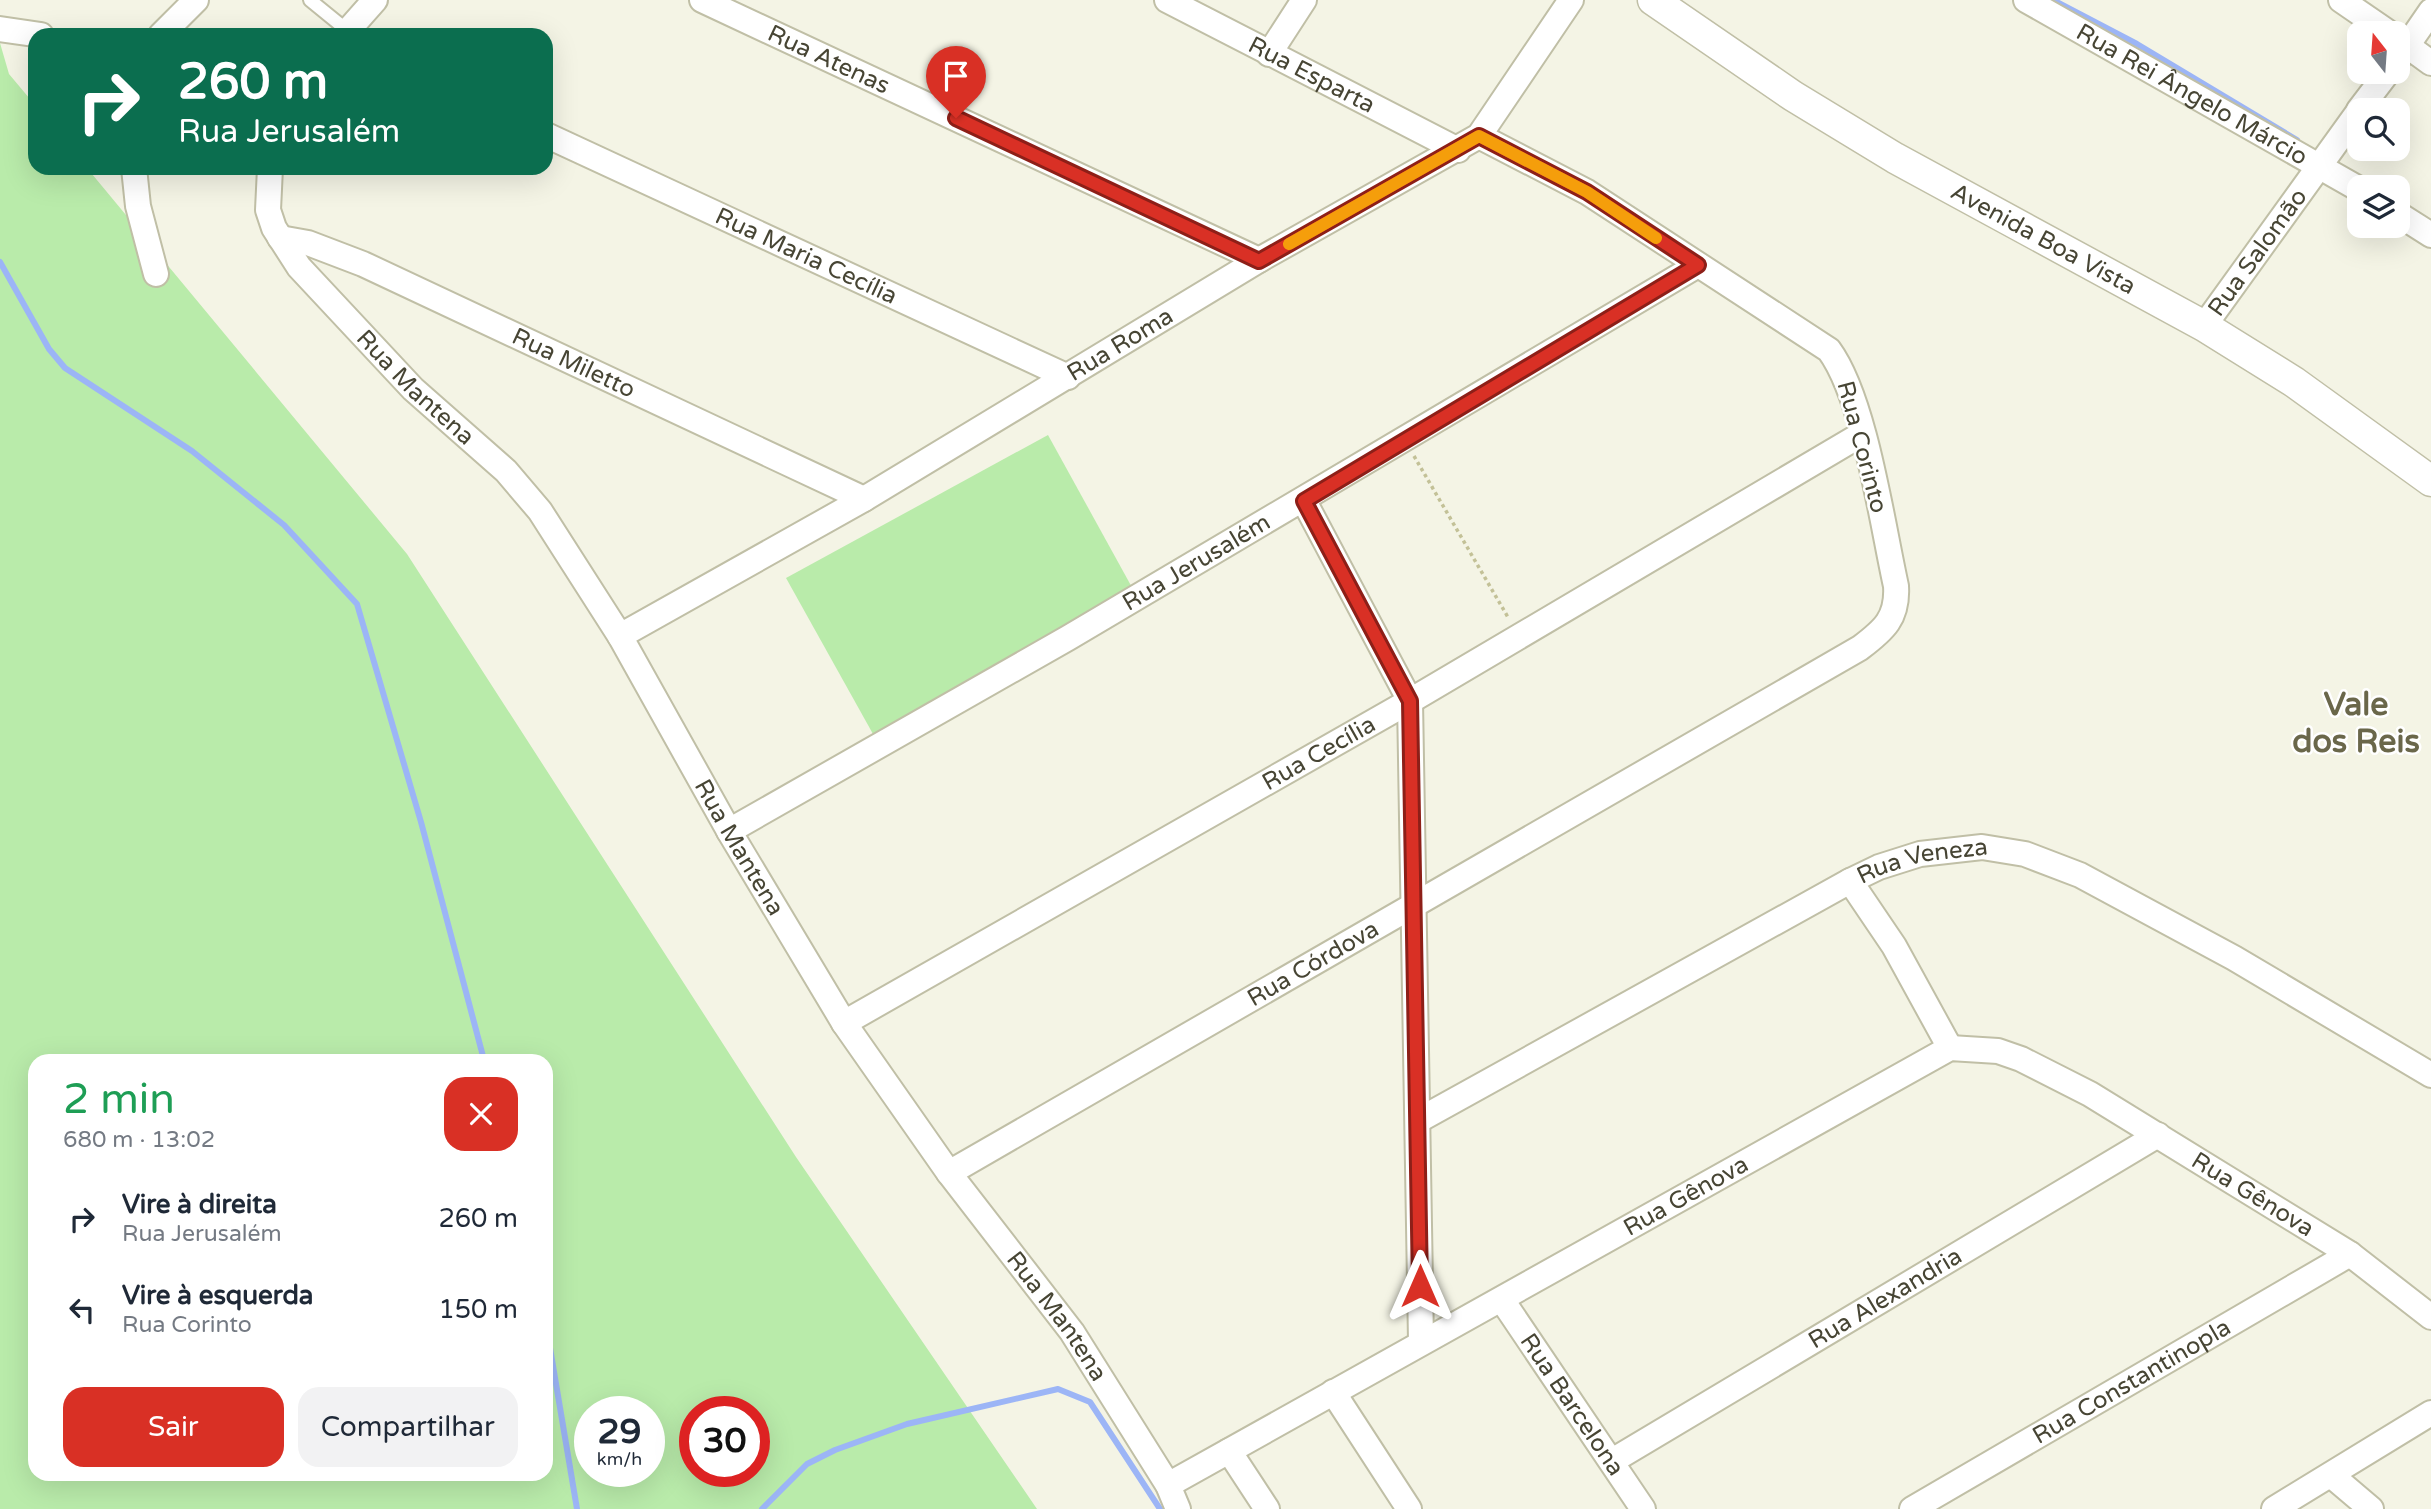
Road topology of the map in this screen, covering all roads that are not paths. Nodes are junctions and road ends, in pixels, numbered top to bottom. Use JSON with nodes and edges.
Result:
{"nodes":[{"id":1,"x":196,"y":0,"type":"edge"},
{"id":2,"x":310,"y":0,"type":"edge"},
{"id":3,"x":375,"y":0,"type":"edge"},
{"id":4,"x":702,"y":0,"type":"edge"},
{"id":5,"x":1167,"y":0,"type":"edge"},
{"id":6,"x":1304,"y":0,"type":"edge"},
{"id":7,"x":1571,"y":0,"type":"edge"},
{"id":8,"x":1653,"y":0,"type":"edge"},
{"id":9,"x":2026,"y":0,"type":"edge"},
{"id":10,"x":2341,"y":0,"type":"edge"},
{"id":11,"x":2431,"y":11,"type":"edge"},
{"id":12,"x":2368,"y":21,"type":"edge"},
{"id":13,"x":168,"y":28,"type":"edge"},
{"id":14,"x":343,"y":28,"type":"edge"},
{"id":15,"x":353,"y":28,"type":"edge"},
{"id":16,"x":0,"y":29,"type":"edge"},
{"id":17,"x":2410,"y":32,"type":"edge"},
{"id":18,"x":28,"y":33,"type":"edge"},
{"id":19,"x":2410,"y":51,"type":"edge"},
{"id":20,"x":1269,"y":54,"type":"junction"},
{"id":21,"x":2431,"y":63,"type":"edge"},
{"id":22,"x":2347,"y":127,"type":"edge"},
{"id":23,"x":1479,"y":136,"type":"junction"},
{"id":24,"x":553,"y":138,"type":"edge"},
{"id":25,"x":1458,"y":150,"type":"junction"},
{"id":26,"x":2319,"y":164,"type":"junction"},
{"id":27,"x":135,"y":175,"type":"edge"},
{"id":28,"x":270,"y":175,"type":"edge"},
{"id":29,"x":2347,"y":182,"type":"edge"},
{"id":30,"x":2410,"y":222,"type":"edge"},
{"id":31,"x":2431,"y":235,"type":"edge"},
{"id":32,"x":281,"y":238,"type":"junction"},
{"id":33,"x":1259,"y":261,"type":"junction"},
{"id":34,"x":1698,"y":265,"type":"junction"},
{"id":35,"x":156,"y":274,"type":"dead end"},
{"id":36,"x":2204,"y":326,"type":"junction"},
{"id":37,"x":1068,"y":377,"type":"junction"},
{"id":38,"x":1862,"y":434,"type":"junction"},
{"id":39,"x":2431,"y":481,"type":"edge"},
{"id":40,"x":864,"y":499,"type":"junction"},
{"id":41,"x":1304,"y":501,"type":"junction"},
{"id":42,"x":620,"y":636,"type":"junction"},
{"id":43,"x":1860,"y":648,"type":"joint"},
{"id":44,"x":1410,"y":701,"type":"junction"},
{"id":45,"x":729,"y":831,"type":"junction"},
{"id":46,"x":1850,"y":881,"type":"junction"},
{"id":47,"x":1414,"y":907,"type":"junction"},
{"id":48,"x":844,"y":1023,"type":"junction"},
{"id":49,"x":1950,"y":1048,"type":"junction"},
{"id":50,"x":2428,"y":1069,"type":"edge"},
{"id":51,"x":1419,"y":1120,"type":"junction"},
{"id":52,"x":2158,"y":1135,"type":"junction"},
{"id":53,"x":949,"y":1173,"type":"junction"},
{"id":54,"x":2350,"y":1254,"type":"junction"},
{"id":55,"x":1502,"y":1300,"type":"junction"},
{"id":56,"x":2431,"y":1317,"type":"edge"},
{"id":57,"x":1421,"y":1341,"type":"junction"},
{"id":58,"x":1333,"y":1391,"type":"junction"},
{"id":59,"x":2431,"y":1413,"type":"edge"},
{"id":60,"x":1228,"y":1451,"type":"junction"},
{"id":61,"x":1612,"y":1461,"type":"junction"},
{"id":62,"x":2331,"y":1475,"type":"junction"},
{"id":63,"x":1168,"y":1485,"type":"junction"},
{"id":64,"x":1178,"y":1509,"type":"edge"},
{"id":65,"x":1267,"y":1509,"type":"edge"},
{"id":66,"x":1409,"y":1509,"type":"edge"},
{"id":67,"x":1643,"y":1509,"type":"edge"},
{"id":68,"x":1912,"y":1509,"type":"edge"},
{"id":69,"x":2274,"y":1509,"type":"edge"},
{"id":70,"x":2371,"y":1509,"type":"edge"}],
"edges":[{"from":1,"to":13,"type":"street"},
{"from":2,"to":14,"type":"lane"},
{"from":3,"to":15,"type":"street"},
{"from":4,"to":33,"type":"street","name":"Rua Atenas"},
{"from":5,"to":20,"type":"street","name":"Rua Esparta"},
{"from":6,"to":20,"type":"street"},
{"from":7,"to":23,"type":"street","name":"Rua Roma"},
{"from":8,"to":36,"type":"street","name":"Avenida Boa Vista"},
{"from":9,"to":26,"type":"street","name":"Rua Rei Ângelo Márcio"},
{"from":10,"to":12,"type":"street"},
{"from":11,"to":17,"type":"street"},
{"from":16,"to":18,"type":"street"},
{"from":19,"to":21,"type":"street"},
{"from":20,"to":25,"type":"street","name":"Rua Esparta"},
{"from":22,"to":26,"type":"street","name":"Rua Salomão"},
{"from":23,"to":25,"type":"street","name":"Rua Roma"},
{"from":23,"to":34,"type":"street","name":"Rua Corinto"},
{"from":24,"to":37,"type":"street","name":"Rua Maria Cecília"},
{"from":25,"to":33,"type":"street","name":"Rua Roma"},
{"from":26,"to":29,"type":"street","name":"Rua Rei Ângelo Márcio"},
{"from":26,"to":36,"type":"street","name":"Rua Salomão"},
{"from":27,"to":35,"type":"street"},
{"from":28,"to":32,"type":"street"},
{"from":30,"to":31,"type":"street"},
{"from":32,"to":40,"type":"street","name":"Rua Miletto"},
{"from":32,"to":42,"type":"street","name":"Rua Mantena"},
{"from":33,"to":37,"type":"street","name":"Rua Roma"},
{"from":34,"to":38,"type":"street","name":"Rua Corinto"},
{"from":34,"to":41,"type":"street","name":"Rua Jerusalém"},
{"from":36,"to":39,"type":"street","name":"Avenida Boa Vista"},
{"from":37,"to":40,"type":"street","name":"Rua Roma"},
{"from":38,"to":43,"type":"street","name":"Rua Corinto"},
{"from":38,"to":44,"type":"street","name":"Rua Cecília"},
{"from":40,"to":42,"type":"street","name":"Rua Roma"},
{"from":41,"to":44,"type":"street"},
{"from":41,"to":45,"type":"street","name":"Rua Jerusalém"},
{"from":42,"to":45,"type":"street","name":"Rua Mantena"},
{"from":43,"to":47,"type":"street","name":"Rua Córdova"},
{"from":44,"to":47,"type":"street"},
{"from":44,"to":48,"type":"street","name":"Rua Cecília"},
{"from":45,"to":48,"type":"street","name":"Rua Mantena"},
{"from":46,"to":49,"type":"street"},
{"from":46,"to":50,"type":"street","name":"Rua Veneza"},
{"from":46,"to":51,"type":"street","name":"Rua Veneza"},
{"from":47,"to":51,"type":"street"},
{"from":47,"to":53,"type":"street","name":"Rua Córdova"},
{"from":48,"to":53,"type":"street","name":"Rua Mantena"},
{"from":49,"to":52,"type":"street","name":"Rua Gênova"},
{"from":49,"to":55,"type":"street","name":"Rua Gênova"},
{"from":51,"to":57,"type":"street"},
{"from":52,"to":54,"type":"street","name":"Rua Gênova"},
{"from":52,"to":61,"type":"street","name":"Rua Alexandria"},
{"from":53,"to":63,"type":"street","name":"Rua Mantena"},
{"from":54,"to":56,"type":"street","name":"Rua Gênova"},
{"from":54,"to":68,"type":"street","name":"Rua Constantinopla"},
{"from":55,"to":57,"type":"street","name":"Rua Gênova"},
{"from":55,"to":61,"type":"street","name":"Rua Barcelona"},
{"from":57,"to":58,"type":"street","name":"Rua Gênova"},
{"from":58,"to":60,"type":"street","name":"Rua Gênova"},
{"from":58,"to":66,"type":"street"},
{"from":59,"to":62,"type":"street"},
{"from":60,"to":63,"type":"street","name":"Rua Gênova"},
{"from":60,"to":65,"type":"street"},
{"from":61,"to":67,"type":"street","name":"Rua Barcelona"},
{"from":62,"to":69,"type":"street"},
{"from":62,"to":70,"type":"street"},
{"from":63,"to":64,"type":"street","name":"Rua Mantena"}]}
